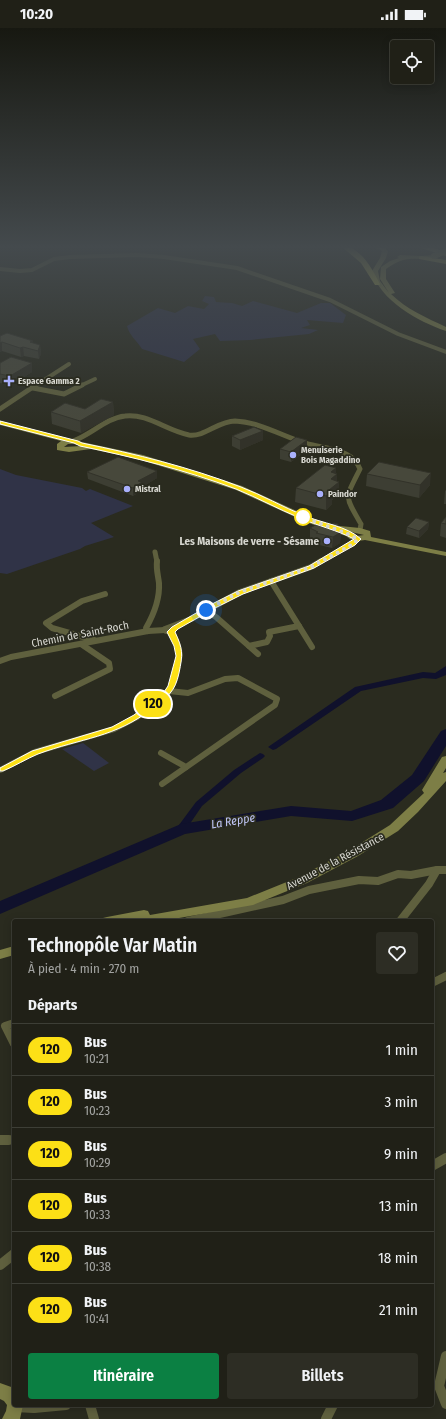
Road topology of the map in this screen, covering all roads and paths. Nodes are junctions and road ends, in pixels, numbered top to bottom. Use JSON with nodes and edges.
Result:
{"nodes":[{"id":1,"x":352,"y":311,"type":"edge"},
{"id":2,"x":413,"y":311,"type":"edge"},
{"id":3,"x":417,"y":311,"type":"edge"},
{"id":4,"x":446,"y":326,"type":"edge"},
{"id":5,"x":446,"y":329,"type":"edge"},
{"id":6,"x":446,"y":352,"type":"edge"},
{"id":7,"x":69,"y":364,"type":"dead end"},
{"id":8,"x":95,"y":379,"type":"dead end"},
{"id":9,"x":33,"y":388,"type":"junction"},
{"id":10,"x":0,"y":409,"type":"edge"},
{"id":11,"x":0,"y":423,"type":"edge"},
{"id":12,"x":52,"y":436,"type":"junction"},
{"id":13,"x":77,"y":443,"type":"junction"},
{"id":14,"x":354,"y":532,"type":"junction"},
{"id":15,"x":364,"y":537,"type":"junction"},
{"id":16,"x":155,"y":552,"type":"dead end"},
{"id":17,"x":446,"y":553,"type":"edge"},
{"id":18,"x":271,"y":581,"type":"junction"},
{"id":19,"x":105,"y":594,"type":"dead end"},
{"id":20,"x":206,"y":610,"type":"junction"},
{"id":21,"x":299,"y":626,"type":"junction"},
{"id":22,"x":170,"y":629,"type":"junction"},
{"id":23,"x":148,"y":631,"type":"junction"},
{"id":24,"x":98,"y":641,"type":"junction"},
{"id":25,"x":81,"y":644,"type":"junction"},
{"id":26,"x":249,"y":646,"type":"junction"},
{"id":27,"x":312,"y":647,"type":"dead end"},
{"id":28,"x":258,"y":654,"type":"dead end"},
{"id":29,"x":0,"y":661,"type":"edge"},
{"id":30,"x":169,"y":691,"type":"junction"},
{"id":31,"x":55,"y":696,"type":"dead end"},
{"id":32,"x":161,"y":753,"type":"dead end"},
{"id":33,"x":446,"y":759,"type":"edge"},
{"id":34,"x":186,"y":767,"type":"junction"},
{"id":35,"x":0,"y":770,"type":"edge"},
{"id":36,"x":446,"y":775,"type":"edge"},
{"id":37,"x":162,"y":784,"type":"dead end"},
{"id":38,"x":414,"y":810,"type":"junction"},
{"id":39,"x":443,"y":870,"type":"edge"},
{"id":40,"x":273,"y":894,"type":"junction"},
{"id":41,"x":118,"y":919,"type":"edge"},
{"id":42,"x":150,"y":919,"type":"edge"},
{"id":43,"x":197,"y":919,"type":"edge"},
{"id":44,"x":402,"y":919,"type":"edge"},
{"id":45,"x":12,"y":951,"type":"edge"},
{"id":46,"x":0,"y":955,"type":"edge"},
{"id":47,"x":446,"y":976,"type":"edge"},
{"id":48,"x":434,"y":982,"type":"edge"},
{"id":49,"x":12,"y":1024,"type":"edge"},
{"id":50,"x":12,"y":1040,"type":"edge"},
{"id":51,"x":446,"y":1158,"type":"edge"},
{"id":52,"x":434,"y":1165,"type":"edge"},
{"id":53,"x":12,"y":1256,"type":"edge"},
{"id":54,"x":0,"y":1265,"type":"edge"},
{"id":55,"x":446,"y":1356,"type":"edge"},
{"id":56,"x":0,"y":1391,"type":"edge"},
{"id":57,"x":12,"y":1402,"type":"edge"},
{"id":58,"x":446,"y":1404,"type":"edge"},
{"id":59,"x":45,"y":1407,"type":"edge"},
{"id":60,"x":91,"y":1407,"type":"edge"},
{"id":61,"x":332,"y":1407,"type":"edge"},
{"id":62,"x":14,"y":1408,"type":"edge"},
{"id":63,"x":94,"y":1419,"type":"edge"},
{"id":64,"x":326,"y":1419,"type":"edge"}],
"edges":[{"from":1,"to":6,"type":"street"},
{"from":2,"to":5,"type":"main road"},
{"from":3,"to":4,"type":"main road"},
{"from":7,"to":9,"type":"street"},
{"from":8,"to":9,"type":"street"},
{"from":9,"to":10,"type":"street"},
{"from":11,"to":12,"type":"main road"},
{"from":12,"to":13,"type":"main road"},
{"from":12,"to":13,"type":"main road"},
{"from":13,"to":14,"type":"main road"},
{"from":13,"to":14,"type":"street"},
{"from":14,"to":15,"type":"main road"},
{"from":15,"to":17,"type":"main road"},
{"from":15,"to":18,"type":"street"},
{"from":16,"to":23,"type":"street"},
{"from":18,"to":20,"type":"street"},
{"from":18,"to":21,"type":"street"},
{"from":19,"to":24,"type":"street"},
{"from":20,"to":22,"type":"street"},
{"from":20,"to":26,"type":"street"},
{"from":21,"to":26,"type":"street"},
{"from":21,"to":27,"type":"street"},
{"from":22,"to":23,"type":"street","name":"Chemin de Saint-Roch"},
{"from":22,"to":30,"type":"street"},
{"from":23,"to":24,"type":"street","name":"Chemin de Saint-Roch"},
{"from":24,"to":25,"type":"street","name":"Chemin de Saint-Roch"},
{"from":25,"to":29,"type":"street","name":"Chemin de Saint-Roch"},
{"from":25,"to":31,"type":"street"},
{"from":26,"to":28,"type":"street"},
{"from":30,"to":34,"type":"street"},
{"from":30,"to":35,"type":"street"},
{"from":32,"to":34,"type":"street"},
{"from":33,"to":38,"type":"main road","name":"Avenue de la Résistance"},
{"from":34,"to":37,"type":"street"},
{"from":36,"to":38,"type":"main road","name":"Avenue de la Résistance"},
{"from":38,"to":40,"type":"main road","name":"Avenue de la Résistance"},
{"from":39,"to":43,"type":"street"},
{"from":39,"to":44,"type":"street"},
{"from":40,"to":41,"type":"main road","name":"Avenue de la Résistance"},
{"from":40,"to":42,"type":"main road","name":"Avenue de la Résistance"},
{"from":45,"to":46,"type":"main road"},
{"from":47,"to":48,"type":"street"},
{"from":49,"to":50,"type":"street"},
{"from":51,"to":52,"type":"street"},
{"from":53,"to":54,"type":"street"},
{"from":55,"to":58,"type":"street"},
{"from":56,"to":57,"type":"main road"},
{"from":59,"to":62,"type":"street"},
{"from":60,"to":63,"type":"street"},
{"from":61,"to":64,"type":"street"}]}
